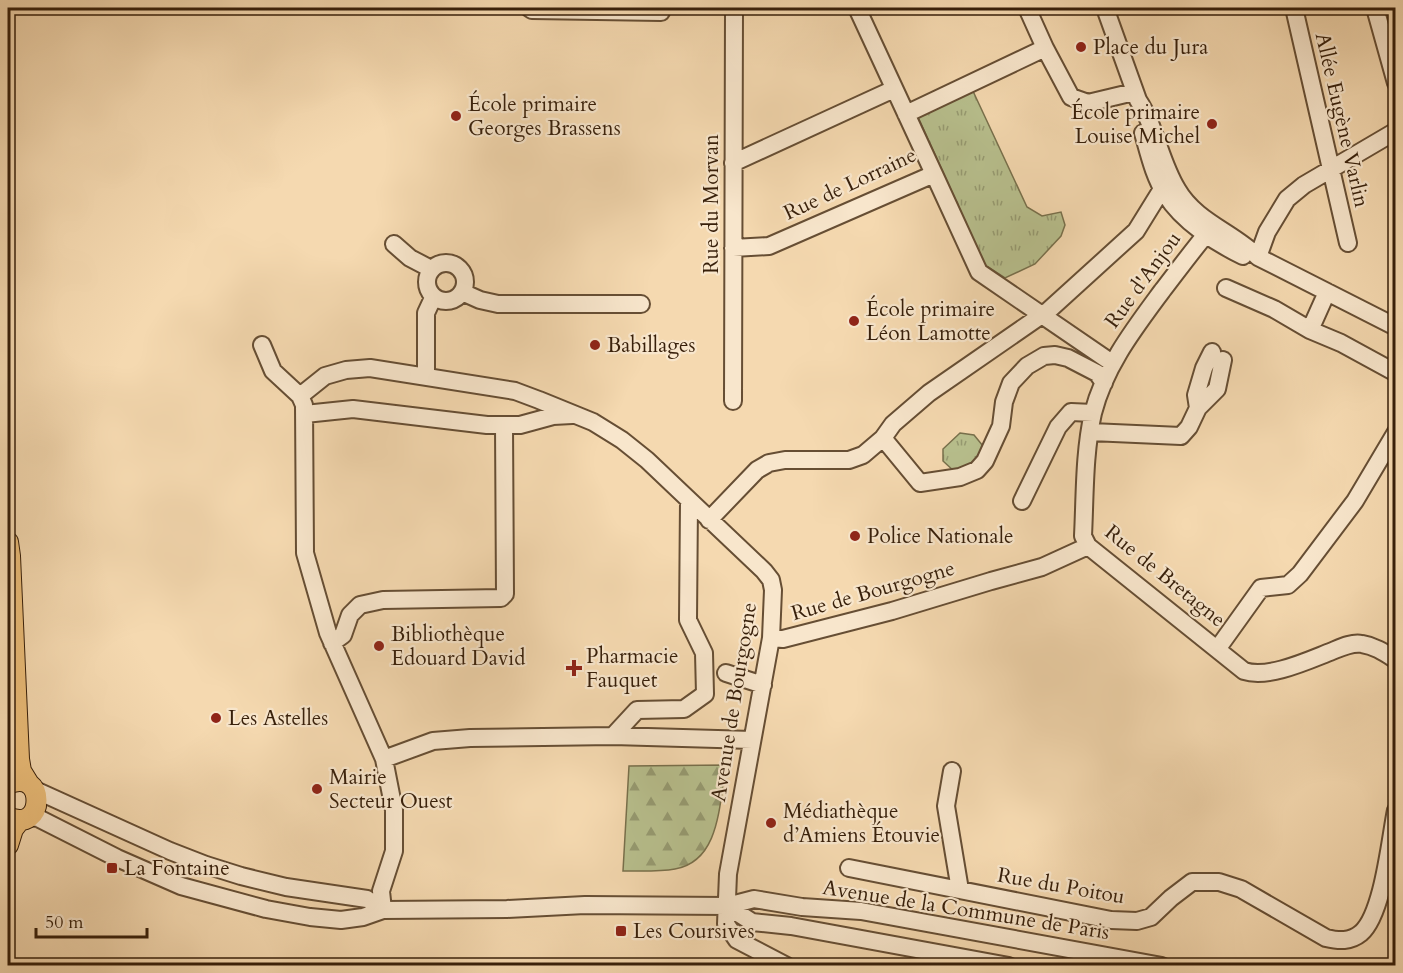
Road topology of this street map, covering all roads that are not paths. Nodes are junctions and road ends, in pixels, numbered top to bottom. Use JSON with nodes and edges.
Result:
{"nodes":[{"id":1,"x":530,"y":8,"type":"edge"},
{"id":2,"x":734,"y":8,"type":"edge"},
{"id":3,"x":856,"y":8,"type":"edge"},
{"id":4,"x":1027,"y":8,"type":"edge"},
{"id":5,"x":1105,"y":8,"type":"edge"},
{"id":6,"x":1294,"y":8,"type":"edge"},
{"id":7,"x":1375,"y":8,"type":"edge"},
{"id":8,"x":661,"y":12,"type":"dead end"},
{"id":9,"x":1045,"y":48,"type":"junction"},
{"id":10,"x":1395,"y":83,"type":"edge"},
{"id":11,"x":894,"y":89,"type":"junction"},
{"id":12,"x":1136,"y":96,"type":"junction"},
{"id":13,"x":906,"y":114,"type":"junction"},
{"id":14,"x":1395,"y":131,"type":"edge"},
{"id":15,"x":733,"y":163,"type":"junction"},
{"id":16,"x":1330,"y":171,"type":"junction"},
{"id":17,"x":933,"y":174,"type":"junction"},
{"id":18,"x":1162,"y":189,"type":"junction"},
{"id":19,"x":1181,"y":205,"type":"junction"},
{"id":20,"x":1209,"y":230,"type":"junction"},
{"id":21,"x":1348,"y":243,"type":"dead end"},
{"id":22,"x":394,"y":244,"type":"dead end"},
{"id":23,"x":733,"y":248,"type":"junction"},
{"id":24,"x":1258,"y":257,"type":"junction"},
{"id":25,"x":431,"y":269,"type":"junction"},
{"id":26,"x":1226,"y":288,"type":"dead end"},
{"id":27,"x":462,"y":292,"type":"junction"},
{"id":28,"x":1327,"y":292,"type":"junction"},
{"id":29,"x":433,"y":298,"type":"junction"},
{"id":30,"x":641,"y":304,"type":"dead end"},
{"id":31,"x":1041,"y":316,"type":"junction"},
{"id":32,"x":1395,"y":327,"type":"edge"},
{"id":33,"x":1310,"y":330,"type":"junction"},
{"id":34,"x":262,"y":345,"type":"dead end"},
{"id":35,"x":1217,"y":356,"type":"dead end"},
{"id":36,"x":1112,"y":363,"type":"junction"},
{"id":37,"x":1395,"y":373,"type":"edge"},
{"id":38,"x":426,"y":376,"type":"junction"},
{"id":39,"x":1104,"y":383,"type":"junction"},
{"id":40,"x":300,"y":396,"type":"junction"},
{"id":41,"x":733,"y":401,"type":"dead end"},
{"id":42,"x":1093,"y":413,"type":"junction"},
{"id":43,"x":305,"y":414,"type":"junction"},
{"id":44,"x":574,"y":415,"type":"junction"},
{"id":45,"x":504,"y":425,"type":"junction"},
{"id":46,"x":1090,"y":432,"type":"junction"},
{"id":47,"x":1395,"y":432,"type":"edge"},
{"id":48,"x":883,"y":438,"type":"junction"},
{"id":49,"x":1022,"y":501,"type":"dead end"},
{"id":50,"x":689,"y":502,"type":"junction"},
{"id":51,"x":709,"y":520,"type":"junction"},
{"id":52,"x":8,"y":542,"type":"edge"},
{"id":53,"x":1088,"y":546,"type":"junction"},
{"id":54,"x":350,"y":615,"type":"junction"},
{"id":55,"x":324,"y":621,"type":"junction"},
{"id":56,"x":771,"y":638,"type":"junction"},
{"id":57,"x":332,"y":643,"type":"junction"},
{"id":58,"x":1218,"y":648,"type":"junction"},
{"id":59,"x":1395,"y":660,"type":"edge"},
{"id":60,"x":726,"y":673,"type":"dead end"},
{"id":61,"x":763,"y":684,"type":"junction"},
{"id":62,"x":613,"y":736,"type":"junction"},
{"id":63,"x":752,"y":740,"type":"junction"},
{"id":64,"x":384,"y":759,"type":"junction"},
{"id":65,"x":952,"y":771,"type":"dead end"},
{"id":66,"x":8,"y":784,"type":"edge"},
{"id":67,"x":31,"y":787,"type":"junction"},
{"id":68,"x":1395,"y":810,"type":"edge"},
{"id":69,"x":19,"y":818,"type":"edge"},
{"id":70,"x":8,"y":845,"type":"edge"},
{"id":71,"x":849,"y":868,"type":"dead end"},
{"id":72,"x":960,"y":890,"type":"junction"},
{"id":73,"x":727,"y":906,"type":"junction"},
{"id":74,"x":383,"y":910,"type":"junction"},
{"id":75,"x":787,"y":966,"type":"edge"},
{"id":76,"x":1009,"y":966,"type":"edge"},
{"id":77,"x":1162,"y":966,"type":"edge"}],
"edges":[{"from":1,"to":8,"type":"street"},
{"from":2,"to":15,"type":"street","name":"Rue du Morvan"},
{"from":3,"to":11,"type":"street","name":"Rue de Lorraine"},
{"from":4,"to":9,"type":"street"},
{"from":5,"to":12,"type":"street"},
{"from":6,"to":16,"type":"street","name":"Allée Eugène Varlin"},
{"from":7,"to":10,"type":"street"},
{"from":9,"to":12,"type":"street"},
{"from":9,"to":13,"type":"street"},
{"from":11,"to":13,"type":"street","name":"Rue de Lorraine"},
{"from":11,"to":15,"type":"street"},
{"from":12,"to":18,"type":"street"},
{"from":12,"to":19,"type":"street"},
{"from":13,"to":17,"type":"street","name":"Rue de Lorraine"},
{"from":14,"to":16,"type":"street"},
{"from":15,"to":23,"type":"street","name":"Rue du Morvan"},
{"from":16,"to":21,"type":"street","name":"Allée Eugène Varlin"},
{"from":16,"to":24,"type":"street"},
{"from":17,"to":23,"type":"street","name":"Rue de Lorraine"},
{"from":17,"to":31,"type":"street"},
{"from":18,"to":19,"type":"street"},
{"from":18,"to":31,"type":"street"},
{"from":19,"to":20,"type":"street"},
{"from":20,"to":24,"type":"street"},
{"from":20,"to":36,"type":"street","name":"Rue d'Anjou"},
{"from":22,"to":25,"type":"street"},
{"from":23,"to":41,"type":"street","name":"Rue du Morvan"},
{"from":24,"to":28,"type":"street"},
{"from":25,"to":27,"type":"street"},
{"from":25,"to":29,"type":"street"},
{"from":26,"to":33,"type":"street"},
{"from":27,"to":29,"type":"street"},
{"from":27,"to":30,"type":"street"},
{"from":28,"to":32,"type":"street"},
{"from":28,"to":33,"type":"street"},
{"from":29,"to":38,"type":"street"},
{"from":31,"to":36,"type":"street"},
{"from":31,"to":48,"type":"street"},
{"from":33,"to":37,"type":"street"},
{"from":34,"to":40,"type":"street"},
{"from":35,"to":46,"type":"street"},
{"from":36,"to":39,"type":"street","name":"Rue de Bretagne"},
{"from":38,"to":40,"type":"street","name":"Avenue de Bourgogne"},
{"from":38,"to":44,"type":"street","name":"Avenue de Bourgogne"},
{"from":39,"to":42,"type":"street","name":"Rue de Bretagne"},
{"from":39,"to":48,"type":"street"},
{"from":40,"to":43,"type":"street"},
{"from":42,"to":46,"type":"street","name":"Rue de Bretagne"},
{"from":42,"to":49,"type":"street"},
{"from":43,"to":45,"type":"street"},
{"from":43,"to":55,"type":"street"},
{"from":44,"to":45,"type":"street"},
{"from":44,"to":50,"type":"street","name":"Avenue de Bourgogne"},
{"from":45,"to":54,"type":"street"},
{"from":46,"to":53,"type":"street","name":"Rue de Bretagne"},
{"from":47,"to":58,"type":"street"},
{"from":48,"to":51,"type":"street"},
{"from":50,"to":51,"type":"street","name":"Avenue de Bourgogne"},
{"from":50,"to":62,"type":"street"},
{"from":51,"to":56,"type":"street","name":"Avenue de Bourgogne"},
{"from":52,"to":67,"type":"main road"},
{"from":53,"to":56,"type":"street","name":"Rue de Bourgogne"},
{"from":53,"to":58,"type":"street","name":"Rue de Bretagne"},
{"from":54,"to":55,"type":"street"},
{"from":54,"to":57,"type":"street"},
{"from":55,"to":57,"type":"street"},
{"from":56,"to":61,"type":"street","name":"Avenue de Bourgogne"},
{"from":57,"to":64,"type":"street"},
{"from":58,"to":59,"type":"street","name":"Rue de Bretagne"},
{"from":60,"to":61,"type":"street"},
{"from":61,"to":63,"type":"street","name":"Avenue de Bourgogne"},
{"from":62,"to":63,"type":"street"},
{"from":62,"to":64,"type":"street"},
{"from":63,"to":73,"type":"street","name":"Avenue de Bourgogne"},
{"from":64,"to":74,"type":"street"},
{"from":65,"to":72,"type":"street"},
{"from":66,"to":67,"type":"main road"},
{"from":67,"to":69,"type":"main road"},
{"from":67,"to":74,"type":"street","name":"Avenue de la Commune de Paris"},
{"from":68,"to":72,"type":"street","name":"Rue du Poitou"},
{"from":69,"to":70,"type":"main road"},
{"from":69,"to":74,"type":"street","name":"Avenue de la Commune de Paris"},
{"from":71,"to":72,"type":"street","name":"Rue du Poitou"},
{"from":73,"to":74,"type":"street","name":"Avenue de la Commune de Paris"},
{"from":73,"to":75,"type":"street","name":"Avenue de Bourgogne"},
{"from":73,"to":76,"type":"street","name":"Avenue de la Commune de Paris"},
{"from":73,"to":77,"type":"street","name":"Avenue de la Commune de Paris"}]}
